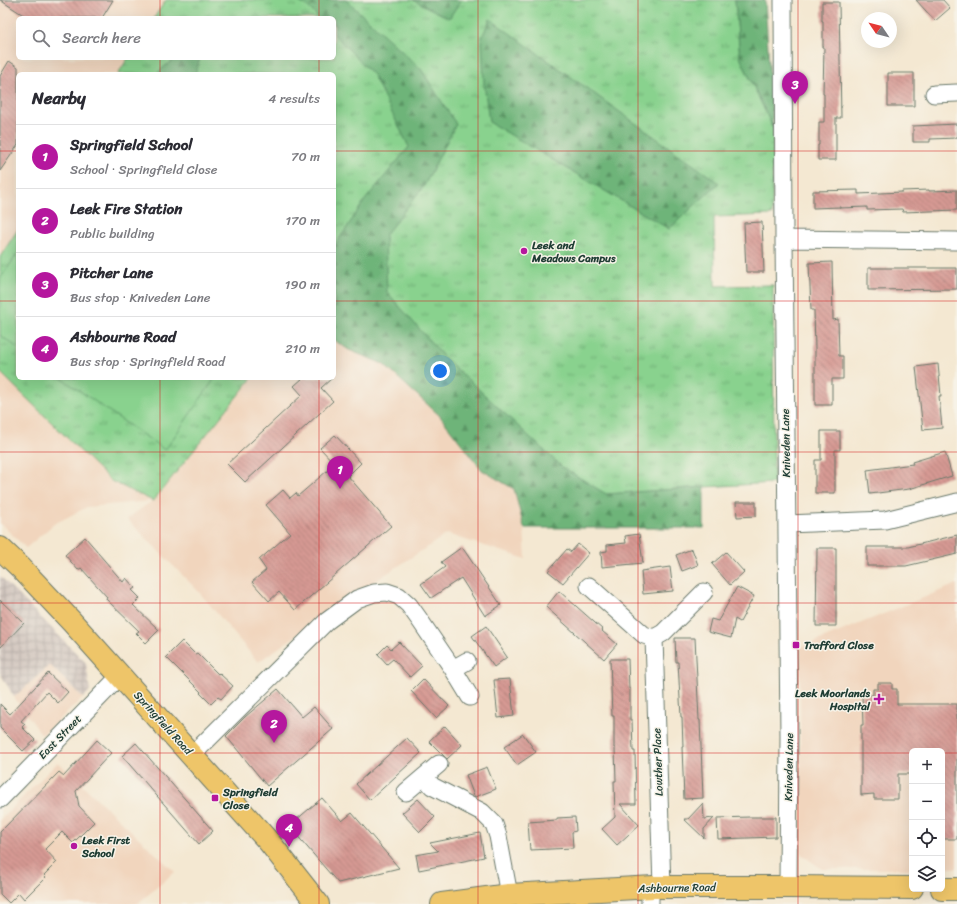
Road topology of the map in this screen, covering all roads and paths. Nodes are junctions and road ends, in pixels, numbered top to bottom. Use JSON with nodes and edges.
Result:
{"nodes":[{"id":1,"x":783,"y":0,"type":"edge"},
{"id":2,"x":784,"y":239,"type":"junction"},
{"id":3,"x":957,"y":241,"type":"edge"},
{"id":4,"x":957,"y":502,"type":"edge"},
{"id":5,"x":787,"y":524,"type":"junction"},
{"id":6,"x":0,"y":548,"type":"edge"},
{"id":7,"x":589,"y":586,"type":"dead end"},
{"id":8,"x":704,"y":592,"type":"dead end"},
{"id":9,"x":654,"y":638,"type":"junction"},
{"id":10,"x":120,"y":676,"type":"junction"},
{"id":11,"x":470,"y":697,"type":"dead end"},
{"id":12,"x":192,"y":755,"type":"junction"},
{"id":13,"x":439,"y":764,"type":"dead end"},
{"id":14,"x":425,"y":777,"type":"junction"},
{"id":15,"x":406,"y":792,"type":"dead end"},
{"id":16,"x":0,"y":799,"type":"edge"},
{"id":17,"x":788,"y":887,"type":"junction"},
{"id":18,"x":909,"y":888,"type":"edge"},
{"id":19,"x":945,"y":888,"type":"edge"},
{"id":20,"x":957,"y":889,"type":"edge"},
{"id":21,"x":654,"y":893,"type":"edge"},
{"id":22,"x":509,"y":895,"type":"junction"},
{"id":23,"x":318,"y":904,"type":"edge"},
{"id":24,"x":442,"y":904,"type":"edge"}],
"edges":[{"from":1,"to":2,"type":"street","name":"Kniveden Lane"},
{"from":2,"to":3,"type":"street"},
{"from":2,"to":5,"type":"street","name":"Kniveden Lane"},
{"from":4,"to":5,"type":"street"},
{"from":5,"to":17,"type":"street","name":"Kniveden Lane"},
{"from":6,"to":10,"type":"highway","name":"Springfield Road"},
{"from":7,"to":9,"type":"street"},
{"from":8,"to":9,"type":"street"},
{"from":9,"to":21,"type":"street","name":"Lowther Place"},
{"from":10,"to":12,"type":"highway","name":"Springfield Road"},
{"from":10,"to":16,"type":"street","name":"East Street"},
{"from":11,"to":12,"type":"street"},
{"from":12,"to":23,"type":"highway","name":"Springfield Road"},
{"from":13,"to":14,"type":"street"},
{"from":14,"to":15,"type":"street"},
{"from":14,"to":22,"type":"street"},
{"from":17,"to":18,"type":"highway","name":"Ashbourne Road"},
{"from":17,"to":21,"type":"highway","name":"Ashbourne Road"},
{"from":19,"to":20,"type":"highway"},
{"from":21,"to":22,"type":"highway","name":"Ashbourne Road"},
{"from":22,"to":24,"type":"highway","name":"Ashbourne Road"}]}
